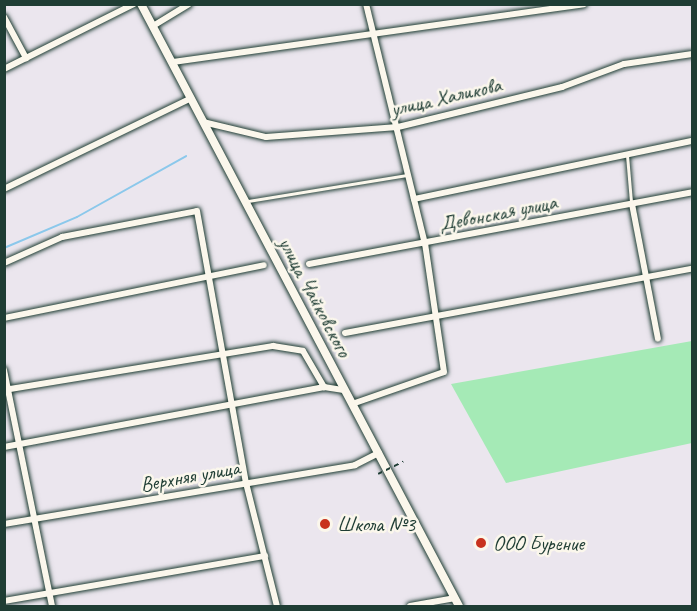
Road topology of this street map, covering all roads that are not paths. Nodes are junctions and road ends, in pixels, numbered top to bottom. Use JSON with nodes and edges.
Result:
{"nodes":[{"id":1,"x":134,"y":4,"type":"edge"},
{"id":2,"x":141,"y":4,"type":"edge"},
{"id":3,"x":189,"y":4,"type":"edge"},
{"id":4,"x":366,"y":4,"type":"edge"},
{"id":5,"x":584,"y":4,"type":"edge"},
{"id":6,"x":4,"y":17,"type":"edge"},
{"id":7,"x":153,"y":26,"type":"junction"},
{"id":8,"x":375,"y":35,"type":"junction"},
{"id":9,"x":693,"y":54,"type":"edge"},
{"id":10,"x":26,"y":58,"type":"junction"},
{"id":11,"x":173,"y":62,"type":"junction"},
{"id":12,"x":4,"y":69,"type":"edge"},
{"id":13,"x":191,"y":98,"type":"junction"},
{"id":14,"x":203,"y":122,"type":"junction"},
{"id":15,"x":398,"y":127,"type":"junction"},
{"id":16,"x":693,"y":141,"type":"edge"},
{"id":17,"x":627,"y":153,"type":"junction"},
{"id":18,"x":409,"y":175,"type":"junction"},
{"id":19,"x":4,"y":189,"type":"edge"},
{"id":20,"x":693,"y":192,"type":"edge"},
{"id":21,"x":414,"y":199,"type":"junction"},
{"id":22,"x":244,"y":201,"type":"junction"},
{"id":23,"x":632,"y":204,"type":"junction"},
{"id":24,"x":425,"y":244,"type":"junction"},
{"id":25,"x":4,"y":263,"type":"edge"},
{"id":26,"x":309,"y":264,"type":"dead end"},
{"id":27,"x":264,"y":266,"type":"dead end"},
{"id":28,"x":693,"y":269,"type":"edge"},
{"id":29,"x":645,"y":278,"type":"junction"},
{"id":30,"x":208,"y":279,"type":"junction"},
{"id":31,"x":4,"y":318,"type":"edge"},
{"id":32,"x":437,"y":319,"type":"junction"},
{"id":33,"x":345,"y":333,"type":"dead end"},
{"id":34,"x":658,"y":339,"type":"dead end"},
{"id":35,"x":221,"y":354,"type":"junction"},
{"id":36,"x":4,"y":370,"type":"edge"},
{"id":37,"x":324,"y":387,"type":"junction"},
{"id":38,"x":6,"y":389,"type":"edge"},
{"id":39,"x":344,"y":390,"type":"junction"},
{"id":40,"x":352,"y":404,"type":"junction"},
{"id":41,"x":232,"y":405,"type":"junction"},
{"id":42,"x":18,"y":444,"type":"junction"},
{"id":43,"x":4,"y":447,"type":"edge"},
{"id":44,"x":379,"y":453,"type":"junction"},
{"id":45,"x":246,"y":483,"type":"junction"},
{"id":46,"x":34,"y":519,"type":"junction"},
{"id":47,"x":4,"y":524,"type":"edge"},
{"id":48,"x":265,"y":556,"type":"junction"},
{"id":49,"x":50,"y":593,"type":"junction"},
{"id":50,"x":4,"y":601,"type":"edge"},
{"id":51,"x":457,"y":602,"type":"edge"},
{"id":52,"x":52,"y":606,"type":"edge"},
{"id":53,"x":277,"y":606,"type":"edge"},
{"id":54,"x":410,"y":606,"type":"edge"}],
"edges":[{"from":1,"to":10,"type":"street"},
{"from":2,"to":7,"type":"main road","name":"улица Чайковского"},
{"from":3,"to":7,"type":"street"},
{"from":4,"to":8,"type":"street"},
{"from":5,"to":8,"type":"street"},
{"from":6,"to":10,"type":"street"},
{"from":7,"to":11,"type":"main road","name":"улица Чайковского"},
{"from":8,"to":11,"type":"street"},
{"from":8,"to":15,"type":"street"},
{"from":9,"to":15,"type":"street","name":"улица Халикова"},
{"from":10,"to":12,"type":"street"},
{"from":11,"to":13,"type":"main road","name":"улица Чайковского"},
{"from":13,"to":14,"type":"main road","name":"улица Чайковского"},
{"from":13,"to":19,"type":"street"},
{"from":14,"to":15,"type":"street","name":"улица Халикова"},
{"from":14,"to":22,"type":"main road","name":"улица Чайковского"},
{"from":15,"to":18,"type":"street"},
{"from":16,"to":17,"type":"street"},
{"from":17,"to":21,"type":"street"},
{"from":17,"to":23,"type":"lane"},
{"from":18,"to":21,"type":"street"},
{"from":18,"to":22,"type":"lane"},
{"from":20,"to":23,"type":"street","name":"Девонская улица"},
{"from":21,"to":24,"type":"street"},
{"from":22,"to":39,"type":"main road","name":"улица Чайковского"},
{"from":23,"to":24,"type":"street","name":"Девонская улица"},
{"from":23,"to":29,"type":"street"},
{"from":24,"to":26,"type":"street","name":"Девонская улица"},
{"from":24,"to":32,"type":"street"},
{"from":25,"to":30,"type":"street"},
{"from":27,"to":30,"type":"street"},
{"from":28,"to":29,"type":"street"},
{"from":29,"to":32,"type":"street"},
{"from":29,"to":34,"type":"street"},
{"from":30,"to":31,"type":"street"},
{"from":30,"to":35,"type":"street"},
{"from":32,"to":33,"type":"street"},
{"from":32,"to":40,"type":"street"},
{"from":35,"to":37,"type":"street"},
{"from":35,"to":38,"type":"street"},
{"from":35,"to":41,"type":"street"},
{"from":36,"to":38,"type":"street"},
{"from":37,"to":39,"type":"street"},
{"from":37,"to":41,"type":"street"},
{"from":38,"to":42,"type":"street"},
{"from":39,"to":40,"type":"main road","name":"улица Чайковского"},
{"from":40,"to":44,"type":"main road","name":"улица Чайковского"},
{"from":41,"to":42,"type":"street"},
{"from":41,"to":45,"type":"street"},
{"from":42,"to":43,"type":"street"},
{"from":42,"to":46,"type":"street"},
{"from":44,"to":45,"type":"street","name":"Верхняя улица"},
{"from":44,"to":51,"type":"main road","name":"улица Чайковского"},
{"from":45,"to":46,"type":"street","name":"Верхняя улица"},
{"from":45,"to":48,"type":"street"},
{"from":46,"to":47,"type":"street","name":"Верхняя улица"},
{"from":46,"to":49,"type":"street"},
{"from":48,"to":49,"type":"street"},
{"from":48,"to":53,"type":"street"},
{"from":49,"to":50,"type":"street"},
{"from":49,"to":52,"type":"street"},
{"from":51,"to":54,"type":"street"}]}
